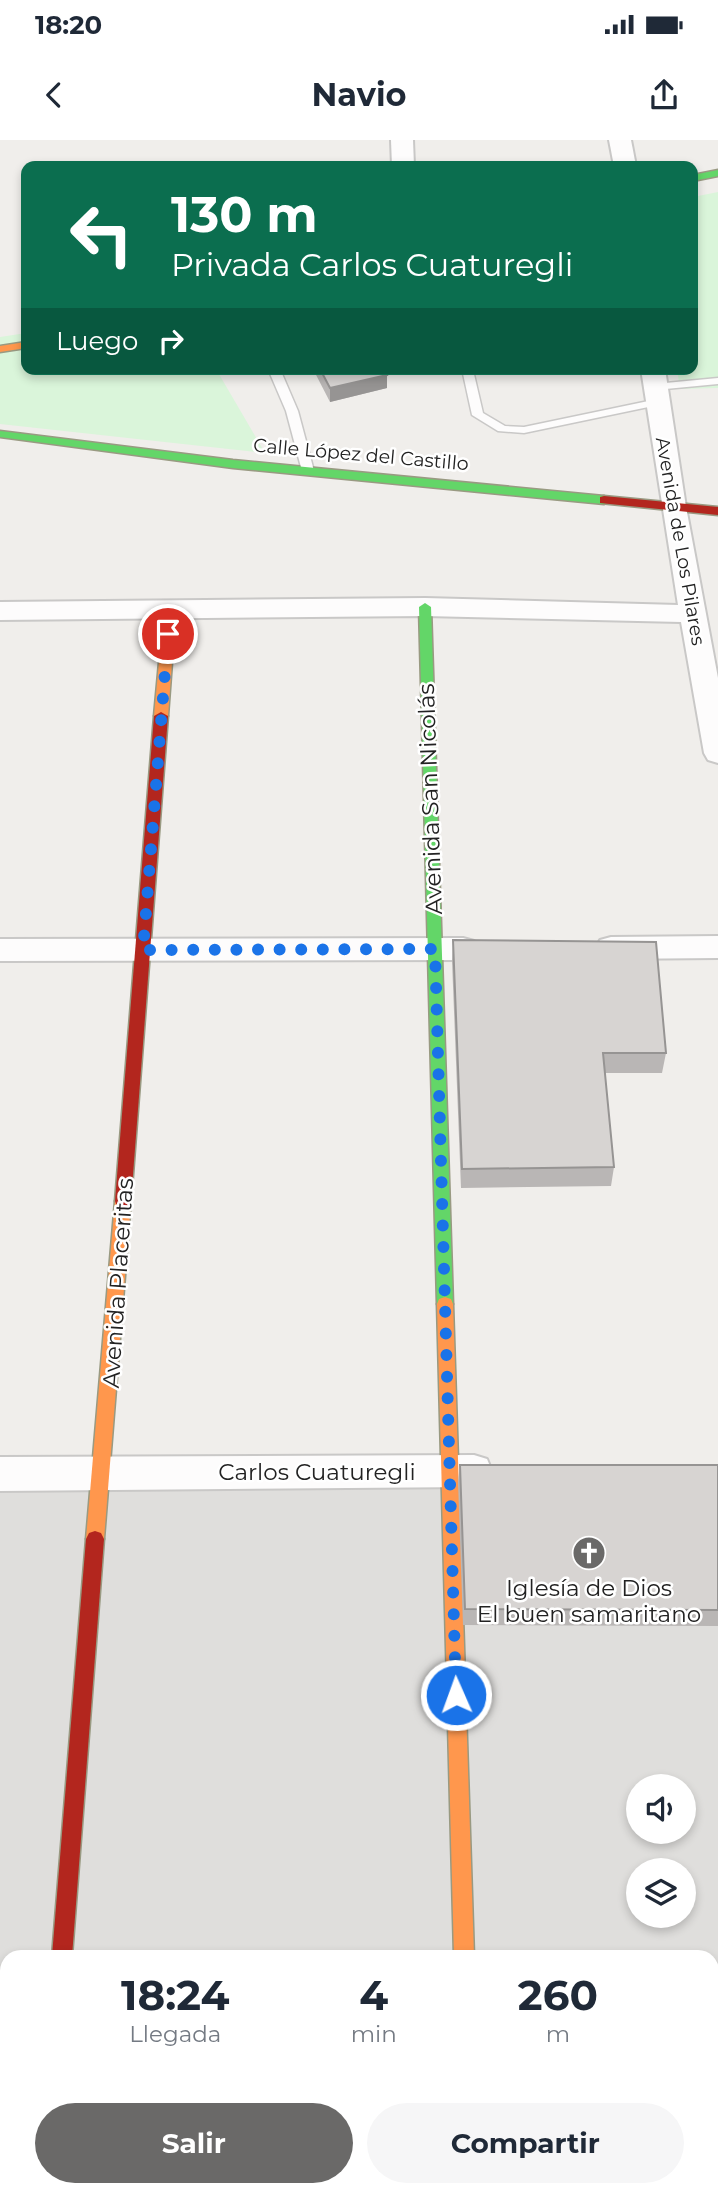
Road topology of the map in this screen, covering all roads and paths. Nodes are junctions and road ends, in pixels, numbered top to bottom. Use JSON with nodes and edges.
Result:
{"nodes":[{"id":1,"x":402,"y":140,"type":"edge"},
{"id":2,"x":620,"y":140,"type":"edge"},
{"id":3,"x":403,"y":161,"type":"edge"},
{"id":4,"x":624,"y":161,"type":"edge"},
{"id":5,"x":718,"y":173,"type":"edge"},
{"id":6,"x":698,"y":177,"type":"edge"},
{"id":7,"x":21,"y":346,"type":"edge"},
{"id":8,"x":0,"y":349,"type":"edge"},
{"id":9,"x":277,"y":375,"type":"edge"},
{"id":10,"x":468,"y":375,"type":"edge"},
{"id":11,"x":718,"y":382,"type":"edge"},
{"id":12,"x":655,"y":386,"type":"edge"},
{"id":13,"x":0,"y":434,"type":"edge"},
{"id":14,"x":308,"y":471,"type":"junction"},
{"id":15,"x":673,"y":507,"type":"junction"},
{"id":16,"x":718,"y":511,"type":"edge"},
{"id":17,"x":425,"y":607,"type":"junction"},
{"id":18,"x":170,"y":609,"type":"junction"},
{"id":19,"x":0,"y":611,"type":"edge"},
{"id":20,"x":692,"y":614,"type":"junction"},
{"id":21,"x":718,"y":753,"type":"edge"},
{"id":22,"x":718,"y":947,"type":"edge"},
{"id":23,"x":490,"y":948,"type":"edge"},
{"id":24,"x":587,"y":948,"type":"edge"},
{"id":25,"x":435,"y":949,"type":"junction"},
{"id":26,"x":0,"y":950,"type":"edge"},
{"id":27,"x":143,"y":950,"type":"junction"},
{"id":28,"x":449,"y":1471,"type":"junction"},
{"id":29,"x":503,"y":1471,"type":"edge"},
{"id":30,"x":103,"y":1473,"type":"junction"},
{"id":31,"x":0,"y":1474,"type":"edge"},
{"id":32,"x":63,"y":1950,"type":"edge"},
{"id":33,"x":464,"y":1950,"type":"edge"}],
"edges":[{"from":1,"to":3,"type":"street"},
{"from":2,"to":4,"type":"street"},
{"from":5,"to":6,"type":"street"},
{"from":7,"to":8,"type":"street"},
{"from":9,"to":14,"type":"lane"},
{"from":10,"to":12,"type":"lane"},
{"from":11,"to":12,"type":"lane"},
{"from":12,"to":15,"type":"street","name":"Avenida de Los Pilares"},
{"from":13,"to":14,"type":"street","name":"Calle López del Castillo"},
{"from":14,"to":15,"type":"street","name":"Calle López del Castillo"},
{"from":15,"to":16,"type":"street","name":"Calle López del Castillo"},
{"from":15,"to":20,"type":"street","name":"Avenida de Los Pilares"},
{"from":17,"to":18,"type":"street"},
{"from":17,"to":20,"type":"street"},
{"from":17,"to":25,"type":"street","name":"Avenida San Nicolás"},
{"from":18,"to":19,"type":"street"},
{"from":18,"to":27,"type":"street","name":"Avenida Placeritas"},
{"from":20,"to":21,"type":"street","name":"Avenida de Los Pilares"},
{"from":22,"to":24,"type":"street"},
{"from":23,"to":25,"type":"street"},
{"from":25,"to":27,"type":"street"},
{"from":25,"to":28,"type":"street","name":"Avenida San Nicolás"},
{"from":26,"to":27,"type":"street"},
{"from":27,"to":30,"type":"street","name":"Avenida Placeritas"},
{"from":28,"to":29,"type":"street","name":"Carlos Cuaturegli"},
{"from":28,"to":30,"type":"street","name":"Carlos Cuaturegli"},
{"from":28,"to":33,"type":"street","name":"Avenida San Nicolás"},
{"from":30,"to":31,"type":"street","name":"Carlos Cuaturegli"},
{"from":30,"to":32,"type":"street","name":"Avenida Placeritas"}]}
